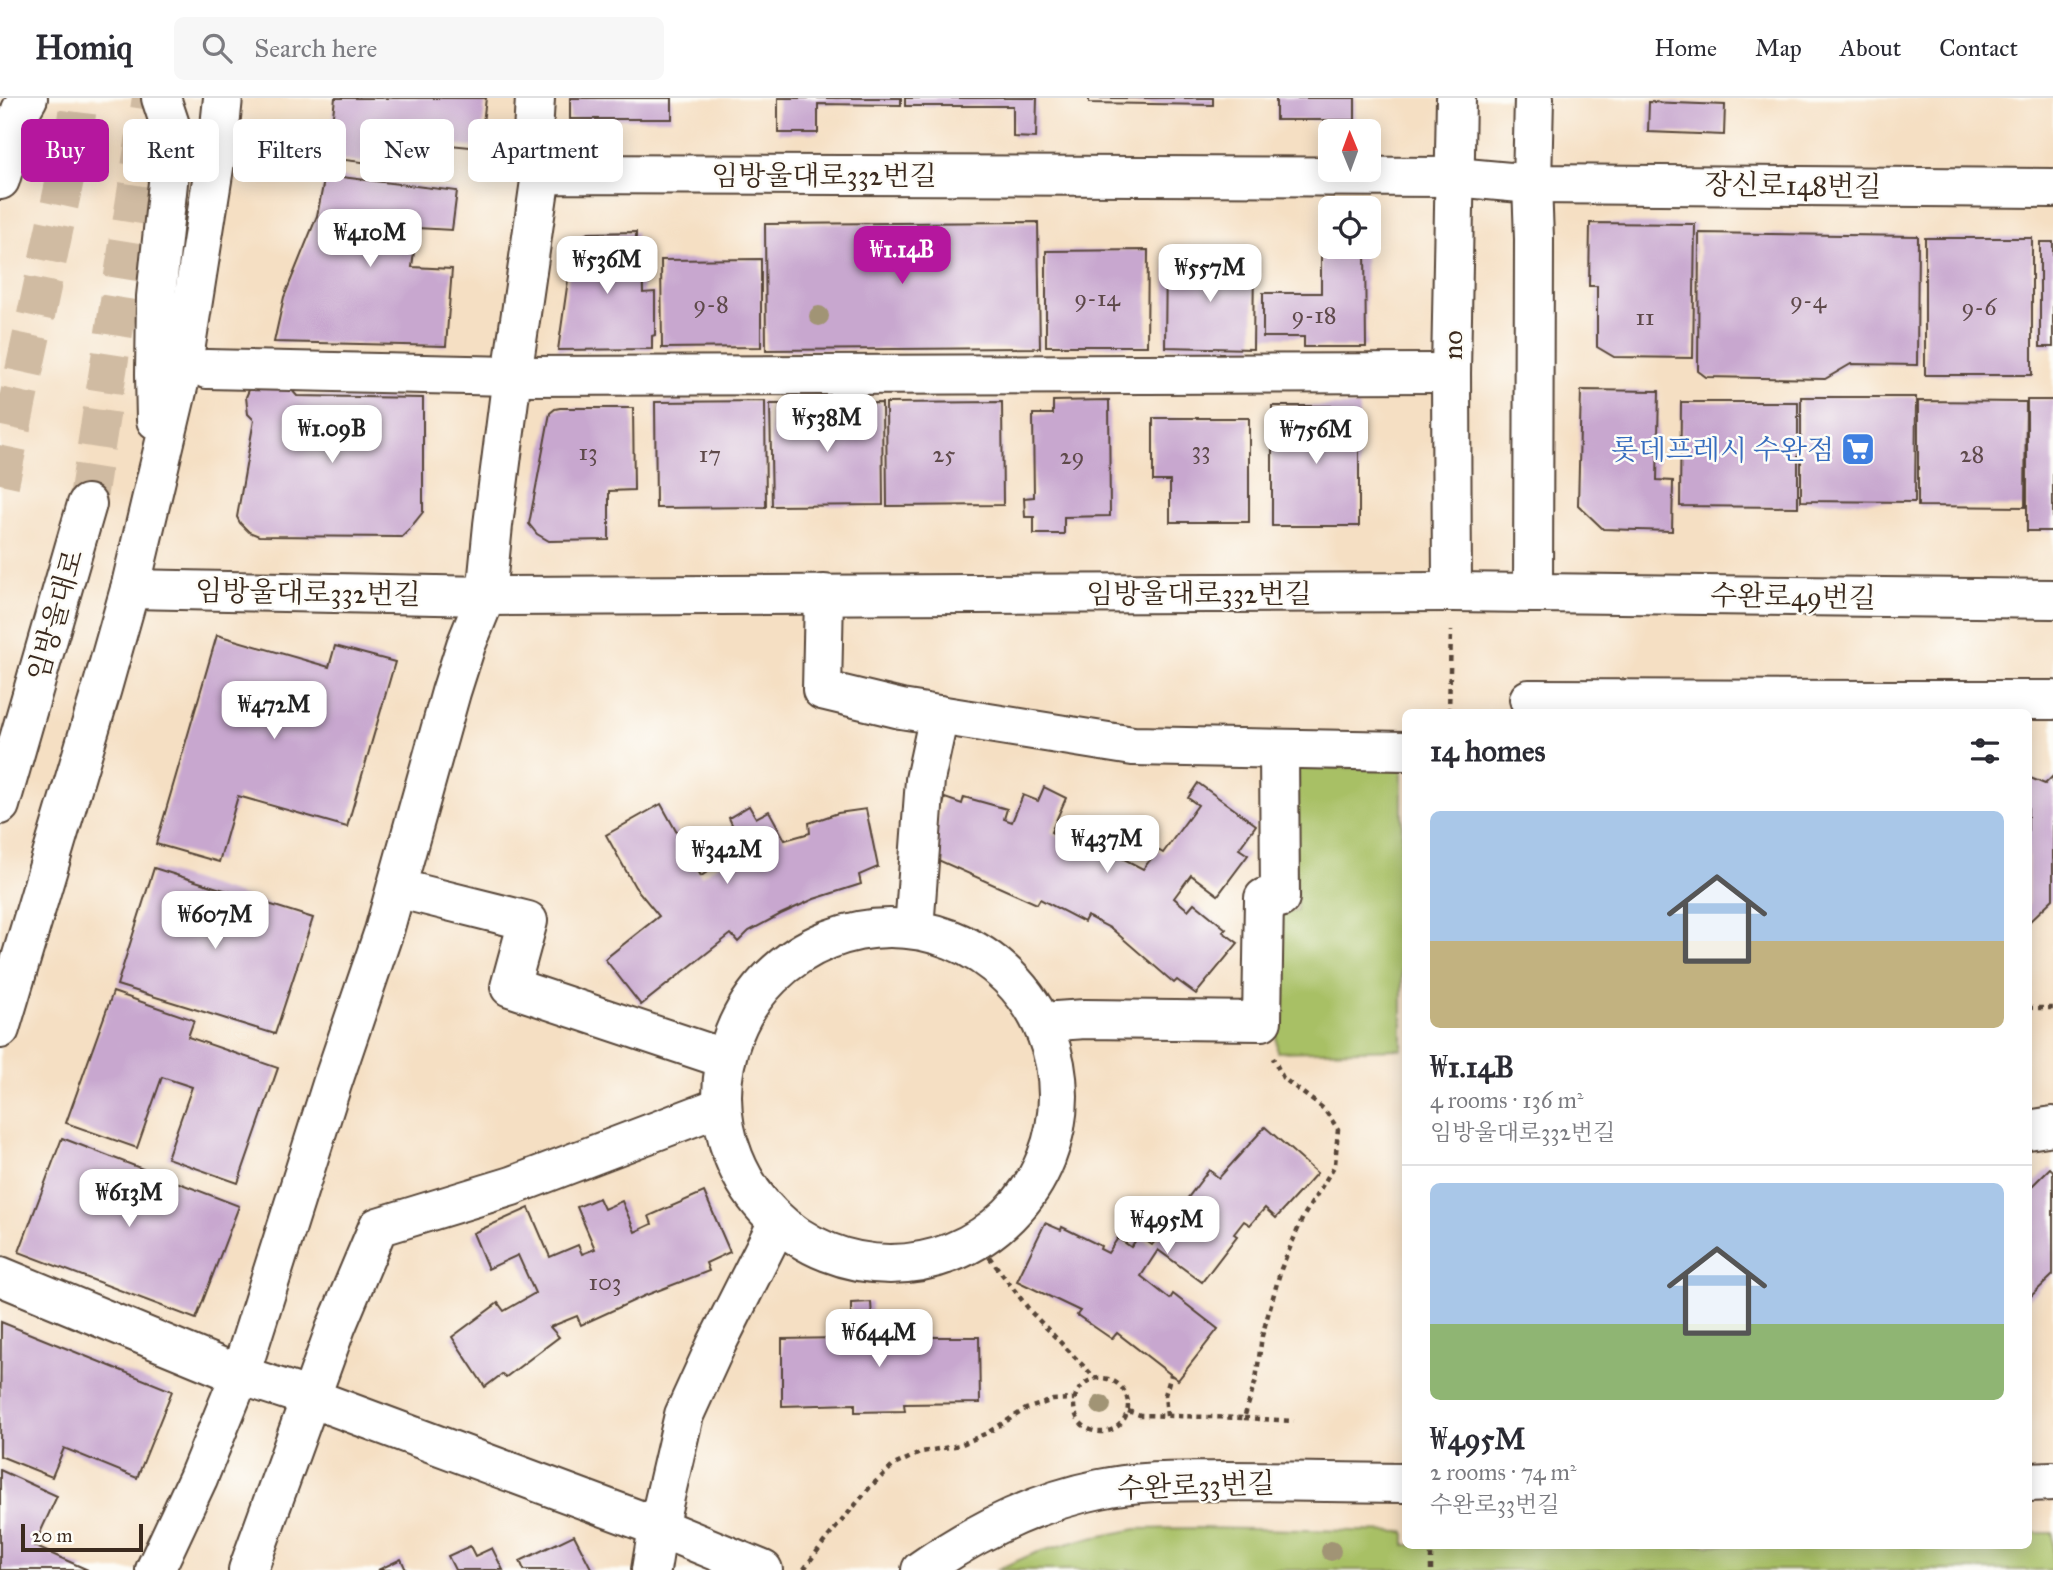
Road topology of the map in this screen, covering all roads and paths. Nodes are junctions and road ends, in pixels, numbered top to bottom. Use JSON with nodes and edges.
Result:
{"nodes":[{"id":1,"x":28,"y":98,"type":"edge"},
{"id":2,"x":161,"y":98,"type":"edge"},
{"id":3,"x":223,"y":98,"type":"edge"},
{"id":4,"x":535,"y":98,"type":"edge"},
{"id":5,"x":1456,"y":98,"type":"edge"},
{"id":6,"x":1534,"y":98,"type":"edge"},
{"id":7,"x":534,"y":119,"type":"edge"},
{"id":8,"x":623,"y":174,"type":"edge"},
{"id":9,"x":1455,"y":177,"type":"junction"},
{"id":10,"x":0,"y":180,"type":"edge"},
{"id":11,"x":540,"y":182,"type":"edge"},
{"id":12,"x":1532,"y":184,"type":"junction"},
{"id":13,"x":2053,"y":188,"type":"edge"},
{"id":14,"x":206,"y":369,"type":"dead end"},
{"id":15,"x":1451,"y":373,"type":"junction"},
{"id":16,"x":512,"y":376,"type":"junction"},
{"id":17,"x":158,"y":464,"type":"junction"},
{"id":18,"x":87,"y":505,"type":"tunnel mouth"},
{"id":19,"x":130,"y":589,"type":"junction"},
{"id":20,"x":1452,"y":592,"type":"junction"},
{"id":21,"x":1533,"y":593,"type":"junction"},
{"id":22,"x":824,"y":594,"type":"junction"},
{"id":23,"x":486,"y":596,"type":"junction"},
{"id":24,"x":2053,"y":599,"type":"edge"},
{"id":25,"x":1529,"y":699,"type":"dead end"},
{"id":26,"x":2053,"y":699,"type":"edge"},
{"id":27,"x":1897,"y":706,"type":"edge"},
{"id":28,"x":1449,"y":709,"type":"edge"},
{"id":29,"x":939,"y":715,"type":"junction"},
{"id":30,"x":1279,"y":748,"type":"junction"},
{"id":31,"x":1402,"y":751,"type":"edge"},
{"id":32,"x":0,"y":805,"type":"edge"},
{"id":33,"x":416,"y":893,"type":"dead end"},
{"id":34,"x":914,"y":929,"type":"junction"},
{"id":35,"x":2032,"y":1008,"type":"edge"},
{"id":36,"x":2053,"y":1008,"type":"edge"},
{"id":37,"x":1262,"y":1021,"type":"junction"},
{"id":38,"x":1042,"y":1022,"type":"junction"},
{"id":39,"x":0,"y":1029,"type":"edge"},
{"id":40,"x":726,"y":1059,"type":"junction"},
{"id":41,"x":722,"y":1106,"type":"junction"},
{"id":42,"x":2053,"y":1126,"type":"edge"},
{"id":43,"x":2032,"y":1129,"type":"edge"},
{"id":44,"x":778,"y":1222,"type":"junction"},
{"id":45,"x":977,"y":1241,"type":"junction"},
{"id":46,"x":0,"y":1276,"type":"edge"},
{"id":47,"x":240,"y":1375,"type":"junction"},
{"id":48,"x":1171,"y":1375,"type":"dead end"},
{"id":49,"x":1095,"y":1378,"type":"junction"},
{"id":50,"x":311,"y":1398,"type":"junction"},
{"id":51,"x":1074,"y":1399,"type":"junction"},
{"id":52,"x":1128,"y":1411,"type":"junction"},
{"id":53,"x":1167,"y":1416,"type":"junction"},
{"id":54,"x":1244,"y":1418,"type":"junction"},
{"id":55,"x":1294,"y":1421,"type":"dead end"},
{"id":56,"x":2053,"y":1481,"type":"edge"},
{"id":57,"x":2032,"y":1482,"type":"edge"},
{"id":58,"x":1402,"y":1483,"type":"edge"},
{"id":59,"x":658,"y":1527,"type":"junction"},
{"id":60,"x":1431,"y":1549,"type":"edge"},
{"id":61,"x":155,"y":1570,"type":"edge"},
{"id":62,"x":248,"y":1570,"type":"edge"},
{"id":63,"x":651,"y":1570,"type":"edge"},
{"id":64,"x":763,"y":1570,"type":"edge"},
{"id":65,"x":804,"y":1570,"type":"edge"},
{"id":66,"x":921,"y":1570,"type":"edge"},
{"id":67,"x":1431,"y":1570,"type":"edge"}],
"edges":[{"from":1,"to":10,"type":"street"},
{"from":2,"to":17,"type":"street"},
{"from":3,"to":17,"type":"street"},
{"from":4,"to":7,"type":"street"},
{"from":5,"to":9,"type":"street","name":"no"},
{"from":6,"to":12,"type":"street"},
{"from":8,"to":9,"type":"street","name":"임방울대로332번길"},
{"from":9,"to":12,"type":"street","name":"임방울대로332번길"},
{"from":9,"to":15,"type":"street","name":"no"},
{"from":11,"to":16,"type":"street"},
{"from":12,"to":13,"type":"street","name":"장신로148번길"},
{"from":12,"to":21,"type":"street"},
{"from":14,"to":16,"type":"street"},
{"from":15,"to":16,"type":"street"},
{"from":15,"to":20,"type":"street","name":"no"},
{"from":16,"to":23,"type":"street"},
{"from":17,"to":19,"type":"street"},
{"from":18,"to":32,"type":"street","name":"임방울대로"},
{"from":19,"to":23,"type":"street","name":"임방울대로332번길"},
{"from":19,"to":39,"type":"street"},
{"from":20,"to":21,"type":"street","name":"임방울대로332번길"},
{"from":20,"to":22,"type":"street","name":"임방울대로332번길"},
{"from":20,"to":28,"type":"path"},
{"from":21,"to":24,"type":"street","name":"수완로49번길"},
{"from":22,"to":23,"type":"street","name":"임방울대로332번길"},
{"from":22,"to":29,"type":"street"},
{"from":23,"to":47,"type":"street"},
{"from":25,"to":27,"type":"street"},
{"from":26,"to":27,"type":"street"},
{"from":29,"to":30,"type":"street"},
{"from":29,"to":34,"type":"street"},
{"from":30,"to":31,"type":"street"},
{"from":30,"to":37,"type":"street"},
{"from":33,"to":40,"type":"street"},
{"from":34,"to":38,"type":"street"},
{"from":34,"to":40,"type":"street"},
{"from":35,"to":36,"type":"path"},
{"from":37,"to":38,"type":"street"},
{"from":37,"to":54,"type":"path"},
{"from":38,"to":45,"type":"street"},
{"from":40,"to":41,"type":"street"},
{"from":41,"to":44,"type":"street"},
{"from":41,"to":50,"type":"street"},
{"from":42,"to":43,"type":"street"},
{"from":44,"to":45,"type":"street"},
{"from":44,"to":59,"type":"street"},
{"from":45,"to":49,"type":"path"},
{"from":46,"to":47,"type":"street"},
{"from":47,"to":50,"type":"street"},
{"from":47,"to":61,"type":"street"},
{"from":48,"to":53,"type":"path"},
{"from":49,"to":51,"type":"path"},
{"from":49,"to":52,"type":"path"},
{"from":50,"to":59,"type":"street"},
{"from":50,"to":62,"type":"street"},
{"from":51,"to":52,"type":"path"},
{"from":51,"to":65,"type":"path"},
{"from":52,"to":53,"type":"path"},
{"from":53,"to":54,"type":"path"},
{"from":54,"to":55,"type":"path"},
{"from":56,"to":57,"type":"street"},
{"from":58,"to":66,"type":"street","name":"수완로33번길"},
{"from":59,"to":63,"type":"street"},
{"from":59,"to":64,"type":"street"},
{"from":60,"to":67,"type":"path"}]}
